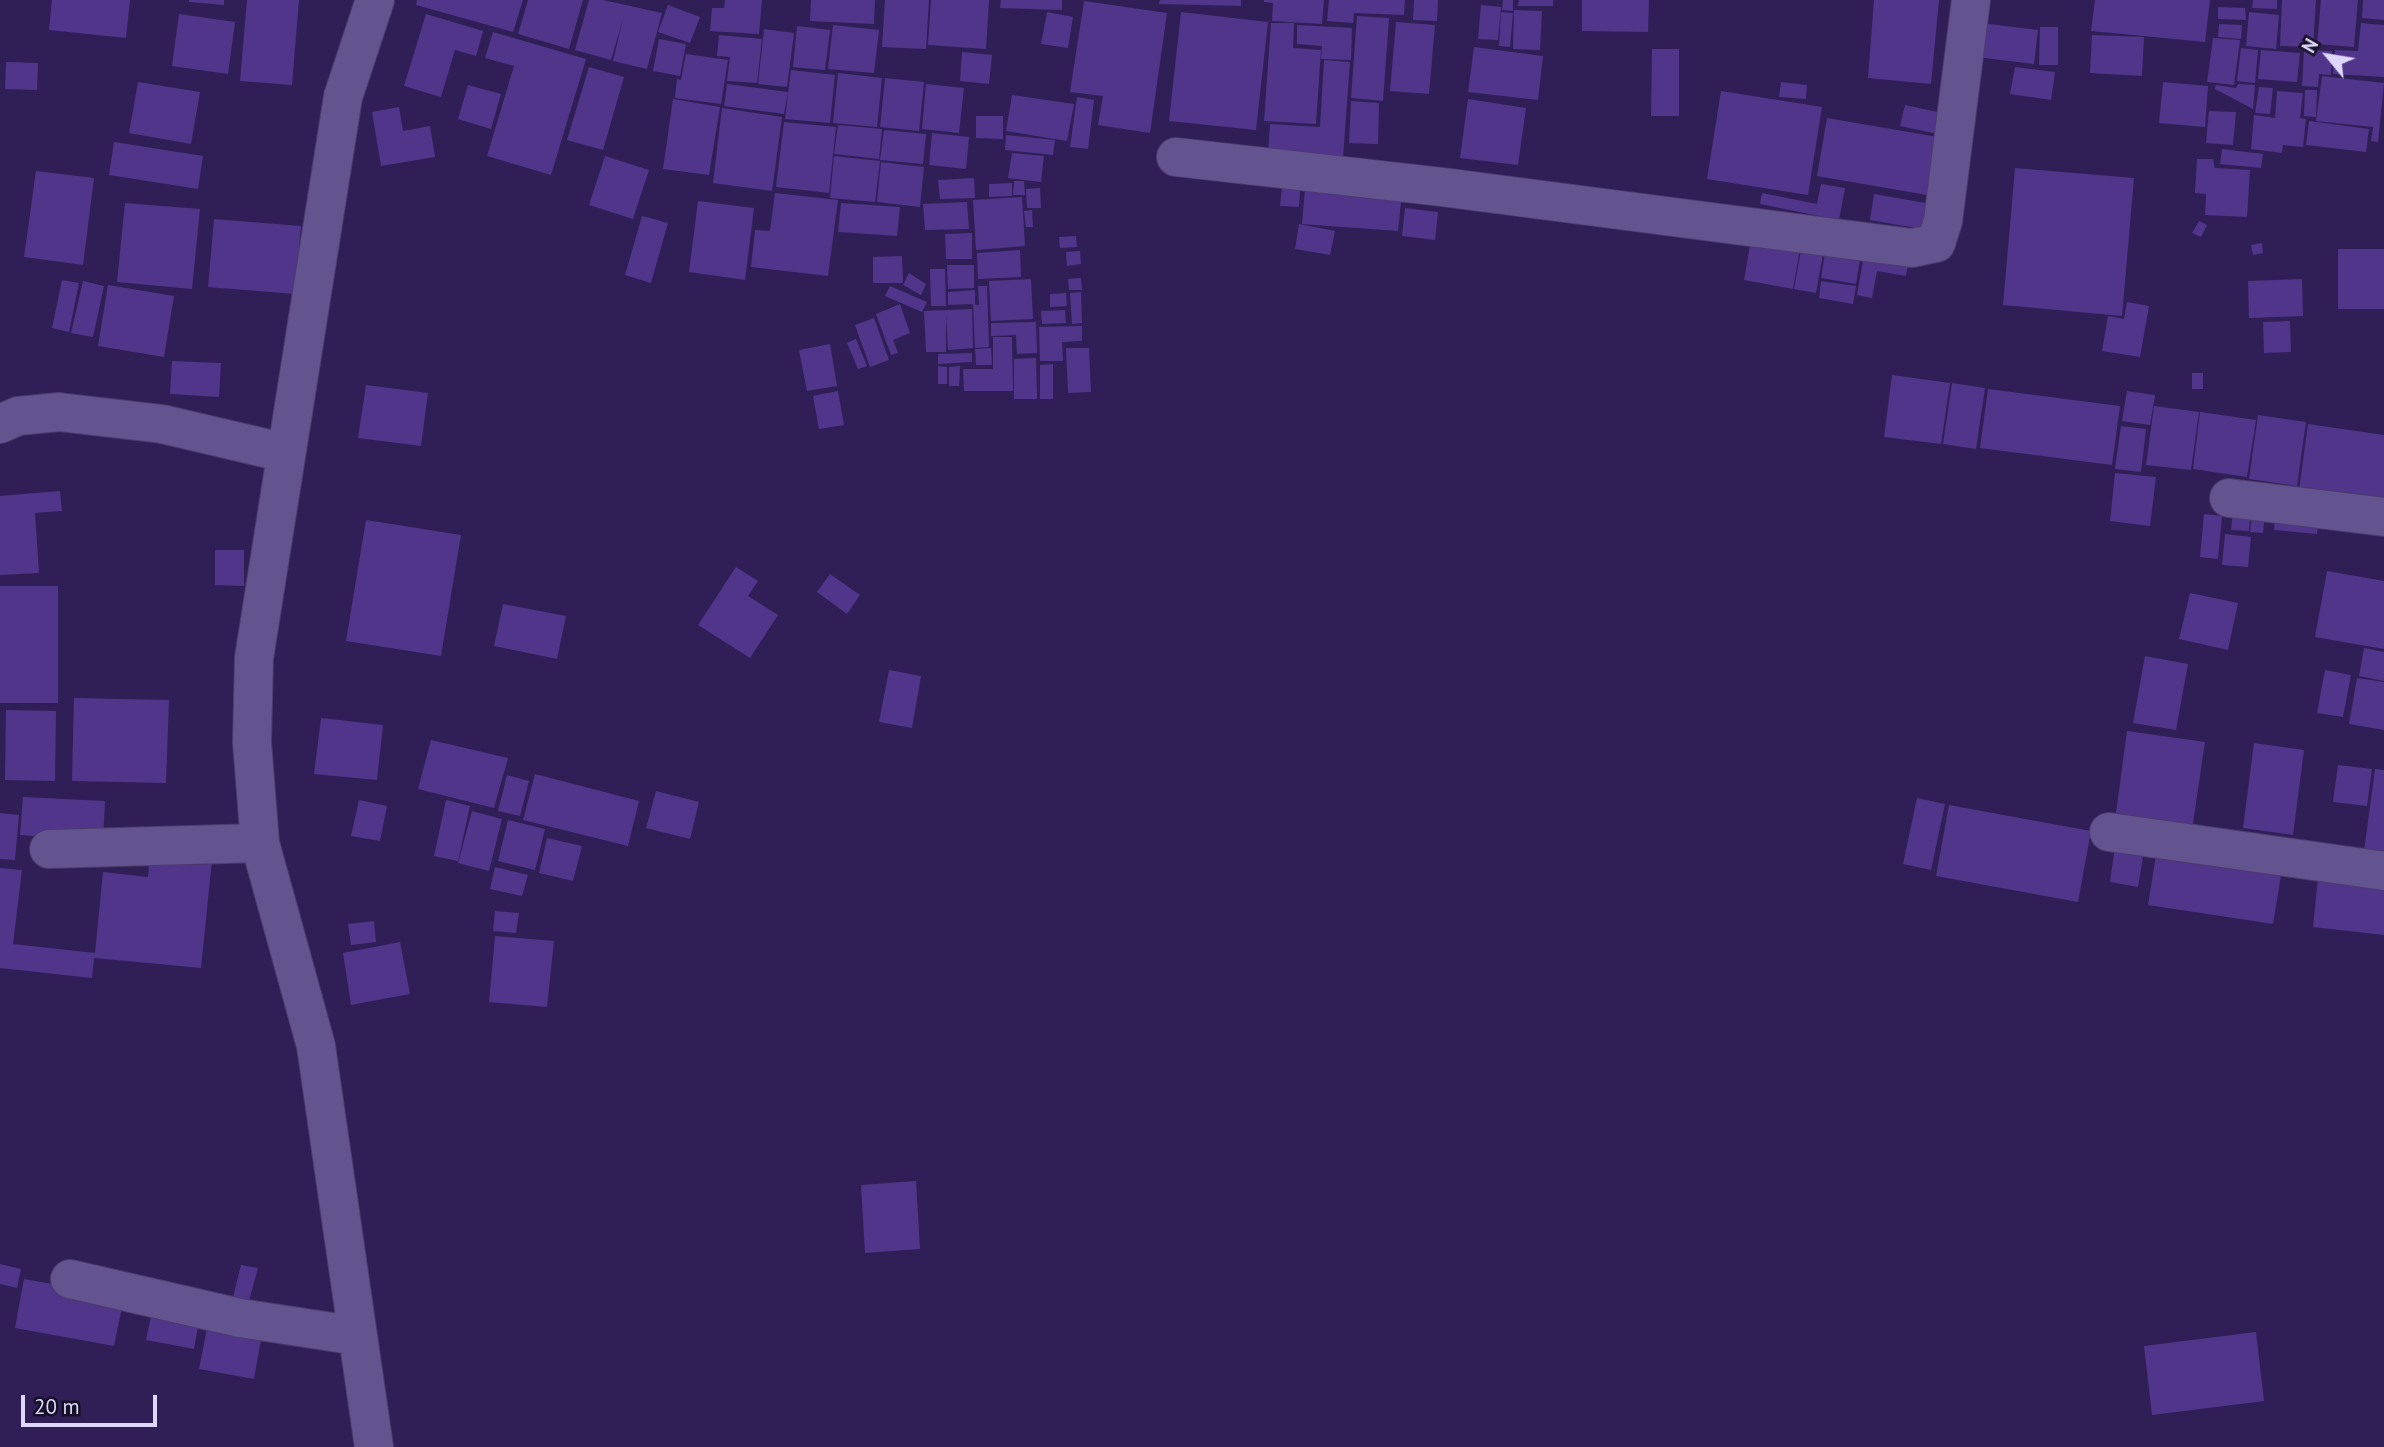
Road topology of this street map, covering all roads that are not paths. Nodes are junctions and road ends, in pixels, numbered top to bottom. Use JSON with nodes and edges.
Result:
{"nodes":[{"id":1,"x":375,"y":0,"type":"edge"},
{"id":2,"x":1971,"y":0,"type":"edge"},
{"id":3,"x":1176,"y":158,"type":"dead end"},
{"id":4,"x":0,"y":424,"type":"edge"},
{"id":5,"x":286,"y":453,"type":"junction"},
{"id":6,"x":2229,"y":498,"type":"dead end"},
{"id":7,"x":2384,"y":517,"type":"edge"},
{"id":8,"x":2109,"y":832,"type":"dead end"},
{"id":9,"x":260,"y":844,"type":"junction"},
{"id":10,"x":49,"y":849,"type":"dead end"},
{"id":11,"x":2384,"y":871,"type":"edge"},
{"id":12,"x":70,"y":1279,"type":"dead end"},
{"id":13,"x":358,"y":1336,"type":"junction"},
{"id":14,"x":374,"y":1447,"type":"edge"}],
"edges":[{"from":1,"to":5,"type":"street"},
{"from":2,"to":3,"type":"street"},
{"from":4,"to":5,"type":"street"},
{"from":5,"to":9,"type":"street"},
{"from":6,"to":7,"type":"street"},
{"from":8,"to":11,"type":"street"},
{"from":9,"to":10,"type":"street"},
{"from":9,"to":13,"type":"street"},
{"from":12,"to":13,"type":"street"},
{"from":13,"to":14,"type":"street"}]}
